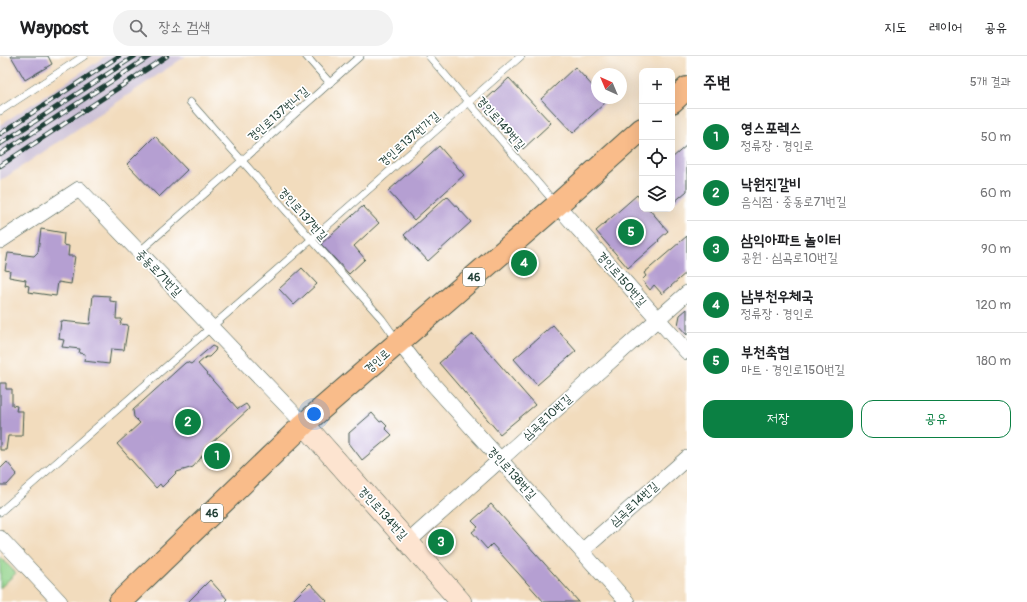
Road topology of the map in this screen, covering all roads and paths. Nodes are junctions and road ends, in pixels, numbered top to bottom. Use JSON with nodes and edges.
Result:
{"nodes":[{"id":1,"x":84,"y":56,"type":"edge"},
{"id":2,"x":306,"y":56,"type":"edge"},
{"id":3,"x":360,"y":56,"type":"edge"},
{"id":4,"x":429,"y":56,"type":"edge"},
{"id":5,"x":521,"y":56,"type":"edge"},
{"id":6,"x":330,"y":83,"type":"junction"},
{"id":7,"x":687,"y":88,"type":"edge"},
{"id":8,"x":675,"y":99,"type":"edge"},
{"id":9,"x":190,"y":102,"type":"dead end"},
{"id":10,"x":468,"y":102,"type":"junction"},
{"id":11,"x":0,"y":111,"type":"edge"},
{"id":12,"x":639,"y":132,"type":"edge"},
{"id":13,"x":241,"y":161,"type":"junction"},
{"id":14,"x":557,"y":205,"type":"junction"},
{"id":15,"x":311,"y":240,"type":"junction"},
{"id":16,"x":0,"y":242,"type":"edge"},
{"id":17,"x":139,"y":252,"type":"junction"},
{"id":18,"x":687,"y":293,"type":"edge"},
{"id":19,"x":658,"y":319,"type":"junction"},
{"id":20,"x":211,"y":327,"type":"junction"},
{"id":21,"x":399,"y":342,"type":"junction"},
{"id":22,"x":687,"y":352,"type":"edge"},
{"id":23,"x":304,"y":424,"type":"junction"},
{"id":24,"x":687,"y":458,"type":"edge"},
{"id":25,"x":500,"y":459,"type":"junction"},
{"id":26,"x":0,"y":512,"type":"edge"},
{"id":27,"x":0,"y":538,"type":"edge"},
{"id":28,"x":408,"y":541,"type":"junction"},
{"id":29,"x":582,"y":551,"type":"junction"},
{"id":30,"x":60,"y":602,"type":"edge"},
{"id":31,"x":120,"y":602,"type":"edge"},
{"id":32,"x":461,"y":602,"type":"edge"},
{"id":33,"x":627,"y":602,"type":"edge"}],
"edges":[{"from":1,"to":11,"type":"lane"},
{"from":2,"to":6,"type":"lane"},
{"from":3,"to":6,"type":"lane","name":"경인로137번나길"},
{"from":4,"to":10,"type":"lane","name":"경인로149번길"},
{"from":5,"to":10,"type":"lane","name":"경인로137번가길"},
{"from":6,"to":13,"type":"lane","name":"경인로137번나길"},
{"from":7,"to":8,"type":"main road"},
{"from":9,"to":13,"type":"lane","name":"경인로137번길"},
{"from":10,"to":14,"type":"lane","name":"경인로149번길"},
{"from":10,"to":15,"type":"lane","name":"경인로137번가길"},
{"from":12,"to":14,"type":"main road","name":"경인로","number":"46"},
{"from":13,"to":15,"type":"lane","name":"경인로137번길"},
{"from":13,"to":17,"type":"lane","name":"경인로137번나길"},
{"from":14,"to":19,"type":"street","name":"경인로150번길"},
{"from":14,"to":21,"type":"main road","name":"경인로","number":"46"},
{"from":15,"to":20,"type":"lane","name":"경인로137번가길"},
{"from":15,"to":21,"type":"lane","name":"경인로137번길"},
{"from":16,"to":17,"type":"street","name":"중동로71번길"},
{"from":17,"to":20,"type":"street","name":"중동로71번길"},
{"from":18,"to":19,"type":"street","name":"심곡로10번길"},
{"from":19,"to":22,"type":"street","name":"경인로150번길"},
{"from":19,"to":25,"type":"street","name":"심곡로10번길"},
{"from":20,"to":23,"type":"street","name":"중동로71번길"},
{"from":20,"to":26,"type":"lane","name":"경인로137번가길"},
{"from":21,"to":23,"type":"main road","name":"경인로","number":"46"},
{"from":21,"to":25,"type":"street","name":"경인로138번길"},
{"from":23,"to":28,"type":"street","name":"경인로134번길"},
{"from":23,"to":31,"type":"main road","name":"경인로","number":"46"},
{"from":24,"to":29,"type":"street","name":"심곡로14번길"},
{"from":25,"to":28,"type":"street","name":"심곡로10번길"},
{"from":25,"to":29,"type":"street","name":"경인로138번길"},
{"from":27,"to":30,"type":"street"},
{"from":28,"to":32,"type":"street","name":"경인로134번길"},
{"from":29,"to":33,"type":"street","name":"경인로138번길"}]}
